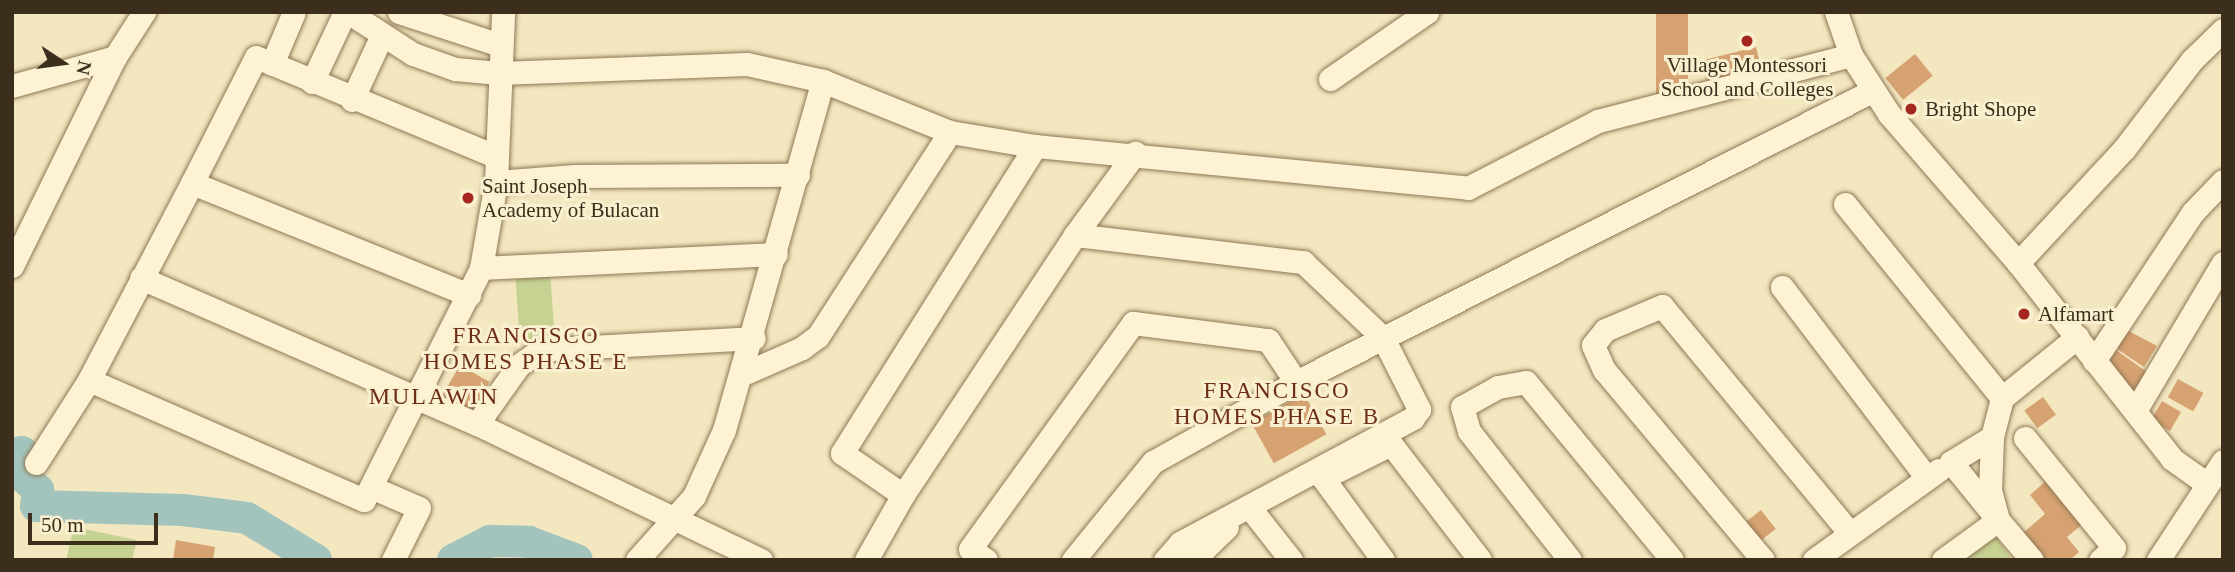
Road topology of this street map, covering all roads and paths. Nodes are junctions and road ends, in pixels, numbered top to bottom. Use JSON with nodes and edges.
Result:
{"nodes":[{"id":1,"x":144,"y":12,"type":"edge"},
{"id":2,"x":294,"y":12,"type":"edge"},
{"id":3,"x":347,"y":12,"type":"edge"},
{"id":4,"x":399,"y":12,"type":"edge"},
{"id":5,"x":503,"y":12,"type":"edge"},
{"id":6,"x":1427,"y":12,"type":"edge"},
{"id":7,"x":1836,"y":12,"type":"edge"},
{"id":8,"x":2223,"y":30,"type":"edge"},
{"id":9,"x":382,"y":35,"type":"junction"},
{"id":10,"x":500,"y":45,"type":"junction"},
{"id":11,"x":1850,"y":55,"type":"junction"},
{"id":12,"x":115,"y":57,"type":"junction"},
{"id":13,"x":272,"y":64,"type":"junction"},
{"id":14,"x":499,"y":73,"type":"junction"},
{"id":15,"x":1330,"y":79,"type":"dead end"},
{"id":16,"x":823,"y":80,"type":"junction"},
{"id":17,"x":312,"y":82,"type":"junction"},
{"id":18,"x":12,"y":86,"type":"edge"},
{"id":19,"x":1872,"y":90,"type":"junction"},
{"id":20,"x":352,"y":100,"type":"junction"},
{"id":21,"x":950,"y":132,"type":"junction"},
{"id":22,"x":1035,"y":146,"type":"junction"},
{"id":23,"x":1135,"y":153,"type":"junction"},
{"id":24,"x":497,"y":157,"type":"junction"},
{"id":25,"x":798,"y":175,"type":"junction"},
{"id":26,"x":2223,"y":181,"type":"edge"},
{"id":27,"x":496,"y":182,"type":"junction"},
{"id":28,"x":192,"y":183,"type":"junction"},
{"id":29,"x":1845,"y":204,"type":"dead end"},
{"id":30,"x":1075,"y":234,"type":"junction"},
{"id":31,"x":776,"y":254,"type":"junction"},
{"id":32,"x":2018,"y":263,"type":"junction"},
{"id":33,"x":2223,"y":263,"type":"edge"},
{"id":34,"x":12,"y":266,"type":"edge"},
{"id":35,"x":481,"y":268,"type":"junction"},
{"id":36,"x":141,"y":278,"type":"junction"},
{"id":37,"x":1782,"y":287,"type":"dead end"},
{"id":38,"x":468,"y":295,"type":"junction"},
{"id":39,"x":2077,"y":337,"type":"junction"},
{"id":40,"x":754,"y":338,"type":"junction"},
{"id":41,"x":1383,"y":338,"type":"junction"},
{"id":42,"x":2094,"y":360,"type":"junction"},
{"id":43,"x":743,"y":374,"type":"junction"},
{"id":44,"x":89,"y":380,"type":"junction"},
{"id":45,"x":1296,"y":382,"type":"junction"},
{"id":46,"x":418,"y":398,"type":"junction"},
{"id":47,"x":2002,"y":398,"type":"junction"},
{"id":48,"x":2135,"y":411,"type":"junction"},
{"id":49,"x":477,"y":424,"type":"junction"},
{"id":50,"x":1992,"y":437,"type":"junction"},
{"id":51,"x":2025,"y":439,"type":"dead end"},
{"id":52,"x":2223,"y":461,"type":"edge"},
{"id":53,"x":1951,"y":462,"type":"junction"},
{"id":54,"x":36,"y":463,"type":"dead end"},
{"id":55,"x":1323,"y":478,"type":"junction"},
{"id":56,"x":1927,"y":478,"type":"junction"},
{"id":57,"x":2207,"y":484,"type":"junction"},
{"id":58,"x":371,"y":487,"type":"junction"},
{"id":59,"x":903,"y":495,"type":"junction"},
{"id":60,"x":1254,"y":513,"type":"junction"},
{"id":61,"x":671,"y":520,"type":"junction"},
{"id":62,"x":1998,"y":520,"type":"junction"},
{"id":63,"x":1850,"y":533,"type":"junction"},
{"id":64,"x":1196,"y":559,"type":"edge"},
{"id":65,"x":393,"y":560,"type":"edge"},
{"id":66,"x":637,"y":560,"type":"edge"},
{"id":67,"x":761,"y":560,"type":"edge"},
{"id":68,"x":866,"y":560,"type":"edge"},
{"id":69,"x":986,"y":560,"type":"edge"},
{"id":70,"x":1073,"y":560,"type":"edge"},
{"id":71,"x":1165,"y":560,"type":"edge"},
{"id":72,"x":1291,"y":560,"type":"edge"},
{"id":73,"x":1383,"y":560,"type":"edge"},
{"id":74,"x":1480,"y":560,"type":"edge"},
{"id":75,"x":1570,"y":560,"type":"edge"},
{"id":76,"x":1672,"y":560,"type":"edge"},
{"id":77,"x":1763,"y":560,"type":"edge"},
{"id":78,"x":1814,"y":560,"type":"edge"},
{"id":79,"x":1942,"y":560,"type":"edge"},
{"id":80,"x":2032,"y":560,"type":"edge"},
{"id":81,"x":2100,"y":560,"type":"edge"},
{"id":82,"x":2158,"y":560,"type":"edge"}],
"edges":[{"from":1,"to":12,"type":"street"},
{"from":2,"to":13,"type":"street"},
{"from":3,"to":9,"type":"street"},
{"from":3,"to":17,"type":"street"},
{"from":4,"to":10,"type":"street"},
{"from":5,"to":10,"type":"street"},
{"from":6,"to":15,"type":"street"},
{"from":7,"to":11,"type":"street"},
{"from":8,"to":32,"type":"street"},
{"from":9,"to":14,"type":"street"},
{"from":9,"to":20,"type":"street"},
{"from":10,"to":14,"type":"street"},
{"from":11,"to":19,"type":"street"},
{"from":11,"to":23,"type":"street"},
{"from":12,"to":18,"type":"street"},
{"from":12,"to":34,"type":"street"},
{"from":13,"to":17,"type":"street"},
{"from":13,"to":28,"type":"street"},
{"from":14,"to":16,"type":"street"},
{"from":14,"to":24,"type":"street"},
{"from":16,"to":21,"type":"street"},
{"from":16,"to":25,"type":"street"},
{"from":17,"to":20,"type":"street"},
{"from":19,"to":32,"type":"street"},
{"from":19,"to":41,"type":"street"},
{"from":20,"to":24,"type":"street"},
{"from":21,"to":22,"type":"street"},
{"from":21,"to":43,"type":"street"},
{"from":22,"to":23,"type":"street"},
{"from":22,"to":59,"type":"street"},
{"from":23,"to":30,"type":"street"},
{"from":24,"to":27,"type":"street"},
{"from":25,"to":27,"type":"street"},
{"from":25,"to":31,"type":"street"},
{"from":26,"to":42,"type":"street"},
{"from":27,"to":35,"type":"street"},
{"from":28,"to":36,"type":"street"},
{"from":28,"to":38,"type":"street"},
{"from":29,"to":47,"type":"street"},
{"from":30,"to":41,"type":"street"},
{"from":30,"to":59,"type":"street"},
{"from":31,"to":35,"type":"street"},
{"from":31,"to":40,"type":"street"},
{"from":32,"to":39,"type":"street"},
{"from":33,"to":48,"type":"street"},
{"from":35,"to":38,"type":"street"},
{"from":36,"to":44,"type":"street"},
{"from":36,"to":46,"type":"street"},
{"from":37,"to":56,"type":"street"},
{"from":38,"to":46,"type":"street"},
{"from":39,"to":42,"type":"street"},
{"from":39,"to":47,"type":"street"},
{"from":40,"to":43,"type":"street"},
{"from":40,"to":49,"type":"street"},
{"from":41,"to":45,"type":"street"},
{"from":41,"to":71,"type":"street"},
{"from":42,"to":48,"type":"street"},
{"from":43,"to":61,"type":"street"},
{"from":44,"to":54,"type":"street"},
{"from":44,"to":58,"type":"street"},
{"from":45,"to":69,"type":"street"},
{"from":45,"to":70,"type":"street"},
{"from":46,"to":49,"type":"street"},
{"from":46,"to":58,"type":"street"},
{"from":47,"to":50,"type":"street"},
{"from":48,"to":57,"type":"street"},
{"from":49,"to":61,"type":"street"},
{"from":50,"to":53,"type":"street"},
{"from":50,"to":62,"type":"street"},
{"from":51,"to":81,"type":"street"},
{"from":52,"to":57,"type":"street"},
{"from":53,"to":56,"type":"street"},
{"from":53,"to":62,"type":"street"},
{"from":55,"to":60,"type":"street"},
{"from":55,"to":73,"type":"street"},
{"from":55,"to":74,"type":"street"},
{"from":56,"to":63,"type":"street"},
{"from":57,"to":82,"type":"street"},
{"from":58,"to":65,"type":"street"},
{"from":59,"to":68,"type":"street"},
{"from":60,"to":64,"type":"street"},
{"from":60,"to":72,"type":"street"},
{"from":61,"to":66,"type":"street"},
{"from":61,"to":67,"type":"street"},
{"from":62,"to":79,"type":"street"},
{"from":62,"to":80,"type":"street"},
{"from":63,"to":77,"type":"street"},
{"from":63,"to":78,"type":"street"},
{"from":75,"to":76,"type":"street"}]}
